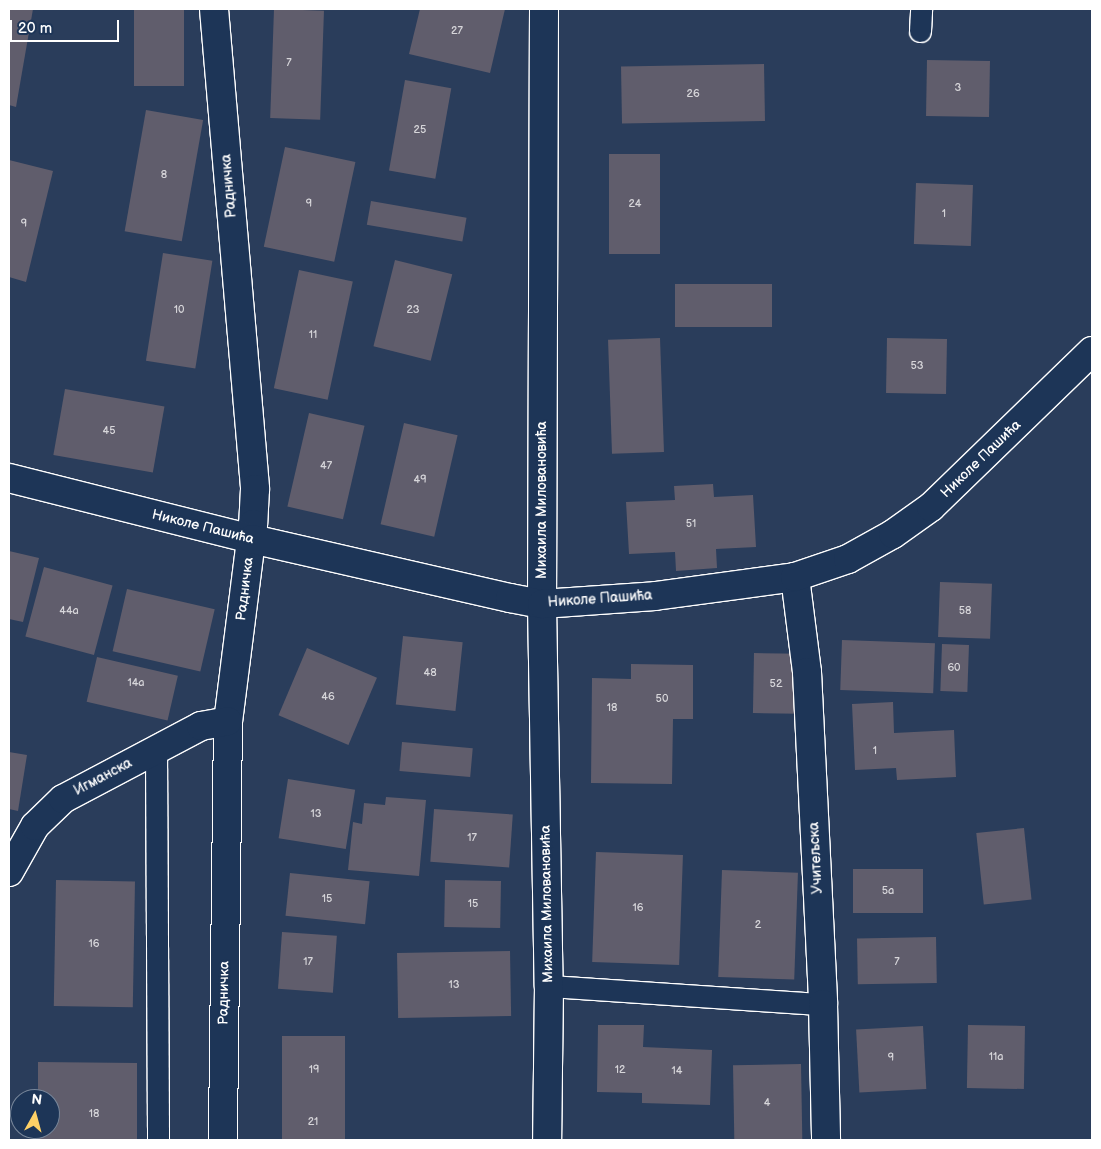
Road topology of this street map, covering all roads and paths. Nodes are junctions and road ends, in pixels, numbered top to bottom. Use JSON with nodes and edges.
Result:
{"nodes":[{"id":1,"x":214,"y":9,"type":"edge"},
{"id":2,"x":544,"y":9,"type":"edge"},
{"id":3,"x":921,"y":9,"type":"edge"},
{"id":4,"x":920,"y":31,"type":"dead end"},
{"id":5,"x":1092,"y":351,"type":"edge"},
{"id":6,"x":9,"y":478,"type":"edge"},
{"id":7,"x":252,"y":539,"type":"junction"},
{"id":8,"x":795,"y":577,"type":"junction"},
{"id":9,"x":542,"y":604,"type":"junction"},
{"id":10,"x":228,"y":721,"type":"junction"},
{"id":11,"x":156,"y":749,"type":"junction"},
{"id":12,"x":9,"y":872,"type":"edge"},
{"id":13,"x":548,"y":986,"type":"junction"},
{"id":14,"x":823,"y":1004,"type":"junction"},
{"id":15,"x":158,"y":1140,"type":"edge"},
{"id":16,"x":223,"y":1140,"type":"edge"},
{"id":17,"x":547,"y":1140,"type":"edge"},
{"id":18,"x":826,"y":1140,"type":"edge"}],
"edges":[{"from":1,"to":7,"type":"street","name":"Радничка"},
{"from":2,"to":9,"type":"street","name":"Михаила Миловановића"},
{"from":3,"to":4,"type":"lane"},
{"from":5,"to":8,"type":"street","name":"Николе Пашића"},
{"from":6,"to":7,"type":"street","name":"Николе Пашића"},
{"from":7,"to":9,"type":"street","name":"Николе Пашића"},
{"from":7,"to":10,"type":"street","name":"Радничка"},
{"from":8,"to":9,"type":"street","name":"Николе Пашића"},
{"from":8,"to":14,"type":"street","name":"Учитељска"},
{"from":9,"to":13,"type":"street","name":"Михаила Миловановића"},
{"from":10,"to":11,"type":"street","name":"Игманска"},
{"from":10,"to":16,"type":"street","name":"Радничка"},
{"from":11,"to":12,"type":"street","name":"Игманска"},
{"from":11,"to":15,"type":"lane"},
{"from":13,"to":14,"type":"lane"},
{"from":13,"to":17,"type":"street","name":"Михаила Миловановића"},
{"from":14,"to":18,"type":"street","name":"Учитељска"}]}
